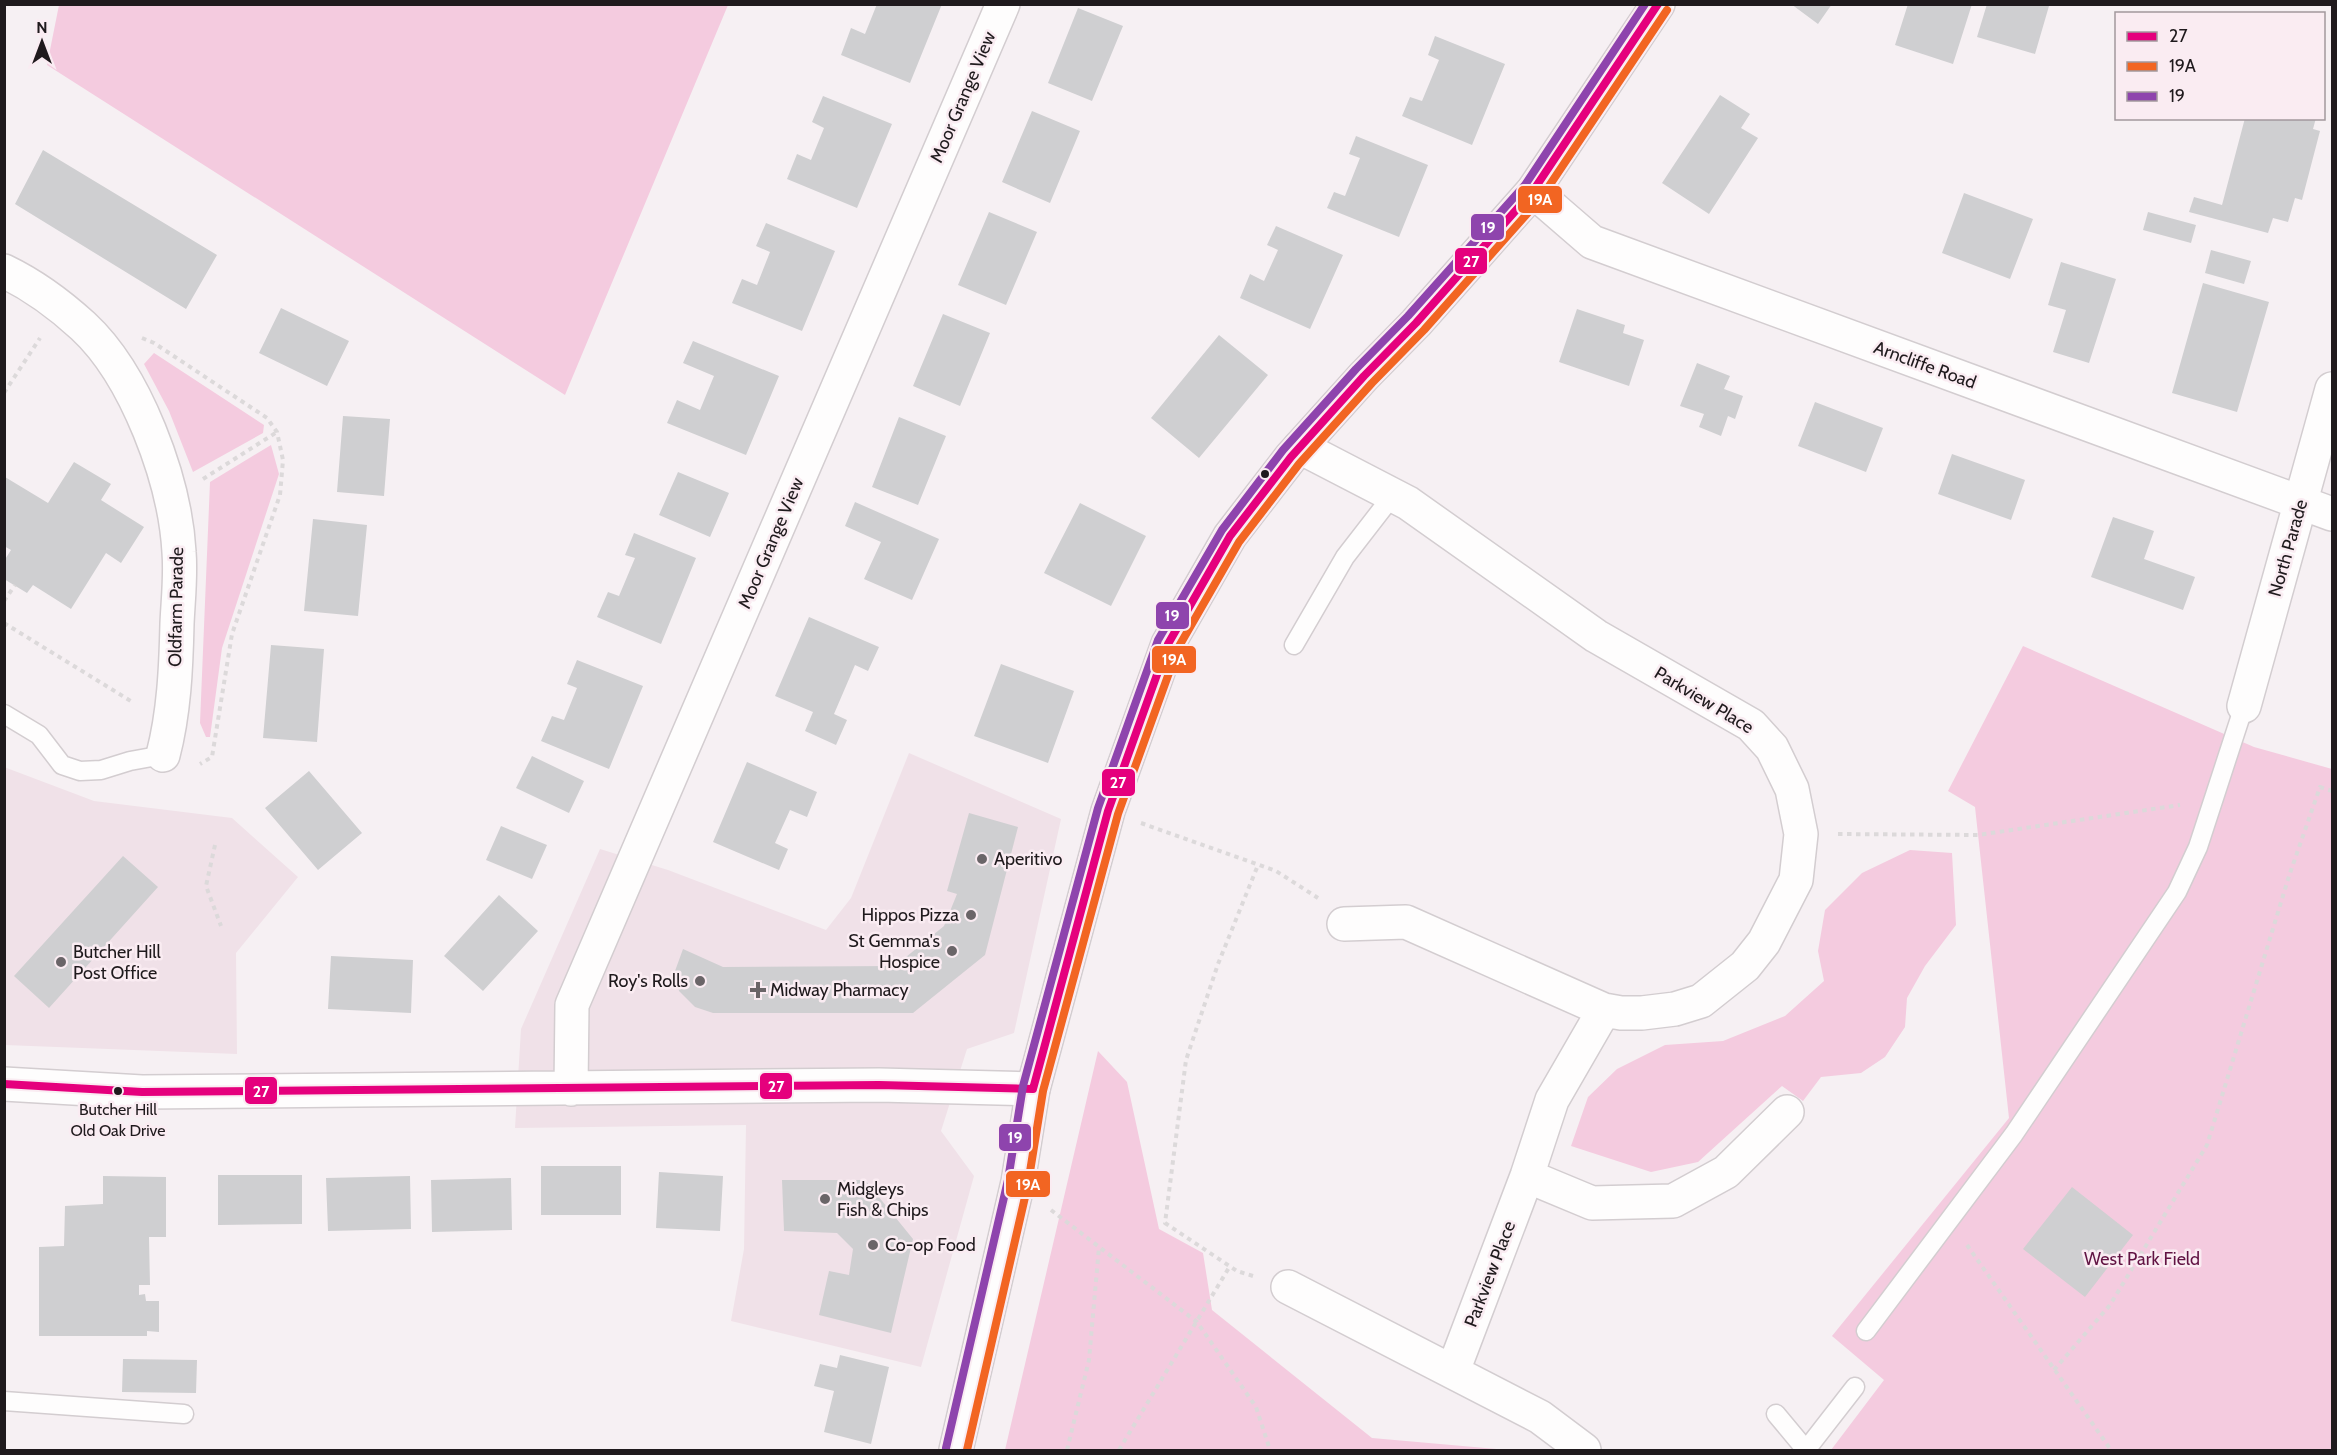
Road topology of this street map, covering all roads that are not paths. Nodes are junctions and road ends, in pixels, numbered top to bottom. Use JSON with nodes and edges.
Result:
{"nodes":[{"id":1,"x":1003,"y":4,"type":"edge"},
{"id":2,"x":1658,"y":4,"type":"edge"},
{"id":3,"x":1533,"y":191,"type":"junction"},
{"id":4,"x":4,"y":271,"type":"edge"},
{"id":5,"x":2332,"y":389,"type":"edge"},
{"id":6,"x":1300,"y":447,"type":"junction"},
{"id":7,"x":1393,"y":495,"type":"junction"},
{"id":8,"x":2300,"y":504,"type":"junction"},
{"id":9,"x":2332,"y":514,"type":"edge"},
{"id":10,"x":1294,"y":645,"type":"dead end"},
{"id":11,"x":2244,"y":706,"type":"joint"},
{"id":12,"x":4,"y":714,"type":"edge"},
{"id":13,"x":167,"y":740,"type":"joint"},
{"id":14,"x":1344,"y":924,"type":"road end"},
{"id":15,"x":1604,"y":1010,"type":"junction"},
{"id":16,"x":4,"y":1084,"type":"edge"},
{"id":17,"x":571,"y":1089,"type":"junction"},
{"id":18,"x":1033,"y":1089,"type":"junction"},
{"id":19,"x":1787,"y":1112,"type":"dead end"},
{"id":20,"x":1527,"y":1176,"type":"junction"},
{"id":21,"x":1288,"y":1287,"type":"road end"},
{"id":22,"x":1866,"y":1331,"type":"dead end"},
{"id":23,"x":1453,"y":1371,"type":"junction"},
{"id":24,"x":1855,"y":1387,"type":"dead end"},
{"id":25,"x":4,"y":1401,"type":"edge"},
{"id":26,"x":184,"y":1414,"type":"dead end"},
{"id":27,"x":1776,"y":1414,"type":"dead end"},
{"id":28,"x":956,"y":1450,"type":"edge"},
{"id":29,"x":1584,"y":1450,"type":"edge"},
{"id":30,"x":1806,"y":1450,"type":"edge"}],
"edges":[{"from":1,"to":17,"type":"street","name":"Moor Grange View"},
{"from":2,"to":3,"type":"street"},
{"from":3,"to":6,"type":"street"},
{"from":3,"to":8,"type":"street","name":"Arncliffe Road"},
{"from":4,"to":13,"type":"street","name":"Oldfarm Parade"},
{"from":5,"to":8,"type":"street","name":"North Parade"},
{"from":6,"to":7,"type":"street","name":"Parkview Place"},
{"from":6,"to":18,"type":"street"},
{"from":7,"to":10,"type":"lane"},
{"from":7,"to":15,"type":"street","name":"Parkview Place"},
{"from":8,"to":9,"type":"street","name":"Arncliffe Road"},
{"from":8,"to":11,"type":"street","name":"North Parade"},
{"from":11,"to":22,"type":"lane"},
{"from":12,"to":13,"type":"lane"},
{"from":14,"to":15,"type":"street","name":"Parkview Place"},
{"from":15,"to":20,"type":"street","name":"Parkview Place"},
{"from":16,"to":17,"type":"street"},
{"from":17,"to":18,"type":"street"},
{"from":18,"to":28,"type":"street"},
{"from":19,"to":20,"type":"street"},
{"from":20,"to":23,"type":"street","name":"Parkview Place"},
{"from":21,"to":23,"type":"street"},
{"from":23,"to":29,"type":"street"},
{"from":24,"to":30,"type":"lane"},
{"from":25,"to":26,"type":"lane"},
{"from":27,"to":30,"type":"lane"}]}
